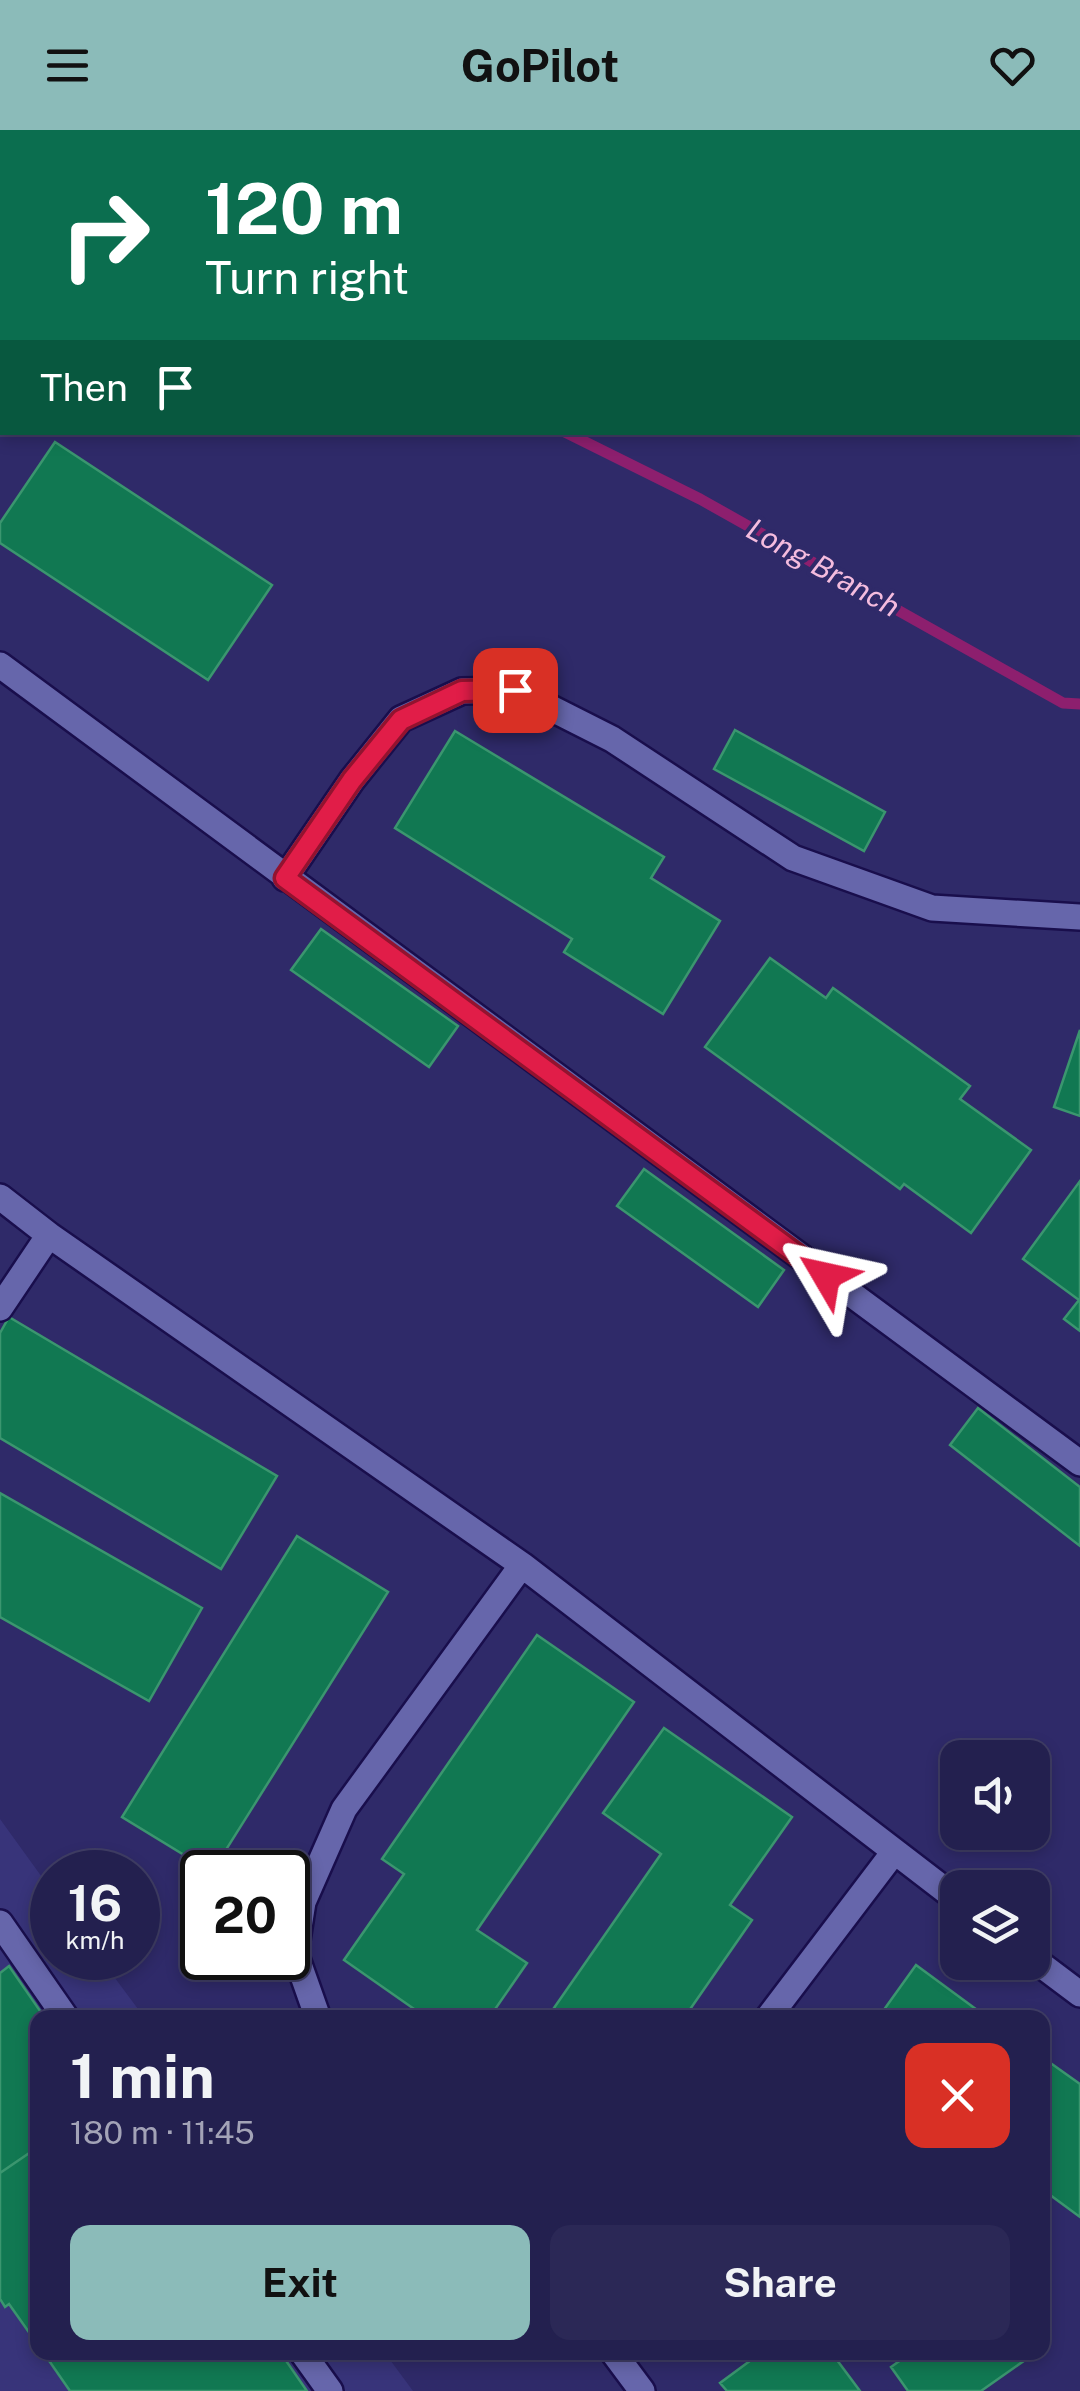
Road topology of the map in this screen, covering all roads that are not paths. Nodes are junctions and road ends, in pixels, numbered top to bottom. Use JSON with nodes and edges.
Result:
{"nodes":[{"id":1,"x":0,"y":665,"type":"edge"},
{"id":2,"x":285,"y":878,"type":"junction"},
{"id":3,"x":1080,"y":917,"type":"edge"},
{"id":4,"x":0,"y":1196,"type":"edge"},
{"id":5,"x":49,"y":1236,"type":"junction"},
{"id":6,"x":0,"y":1308,"type":"edge"},
{"id":7,"x":1080,"y":1463,"type":"edge"},
{"id":8,"x":522,"y":1565,"type":"junction"},
{"id":9,"x":894,"y":1852,"type":"junction"},
{"id":10,"x":940,"y":1886,"type":"edge"},
{"id":11,"x":0,"y":1924,"type":"edge"},
{"id":12,"x":1050,"y":1972,"type":"edge"},
{"id":13,"x":1080,"y":1994,"type":"edge"},
{"id":14,"x":60,"y":2010,"type":"edge"},
{"id":15,"x":315,"y":2010,"type":"edge"},
{"id":16,"x":774,"y":2010,"type":"edge"},
{"id":17,"x":308,"y":2360,"type":"edge"},
{"id":18,"x":619,"y":2360,"type":"edge"},
{"id":19,"x":330,"y":2391,"type":"edge"},
{"id":20,"x":642,"y":2391,"type":"edge"}],
"edges":[{"from":1,"to":2,"type":"lane"},
{"from":2,"to":3,"type":"lane"},
{"from":2,"to":7,"type":"lane"},
{"from":4,"to":5,"type":"lane"},
{"from":5,"to":6,"type":"lane"},
{"from":5,"to":8,"type":"lane"},
{"from":8,"to":9,"type":"lane"},
{"from":8,"to":15,"type":"lane"},
{"from":9,"to":10,"type":"lane"},
{"from":9,"to":16,"type":"lane"},
{"from":11,"to":14,"type":"lane"},
{"from":12,"to":13,"type":"lane"},
{"from":17,"to":19,"type":"lane"},
{"from":18,"to":20,"type":"lane"}]}
